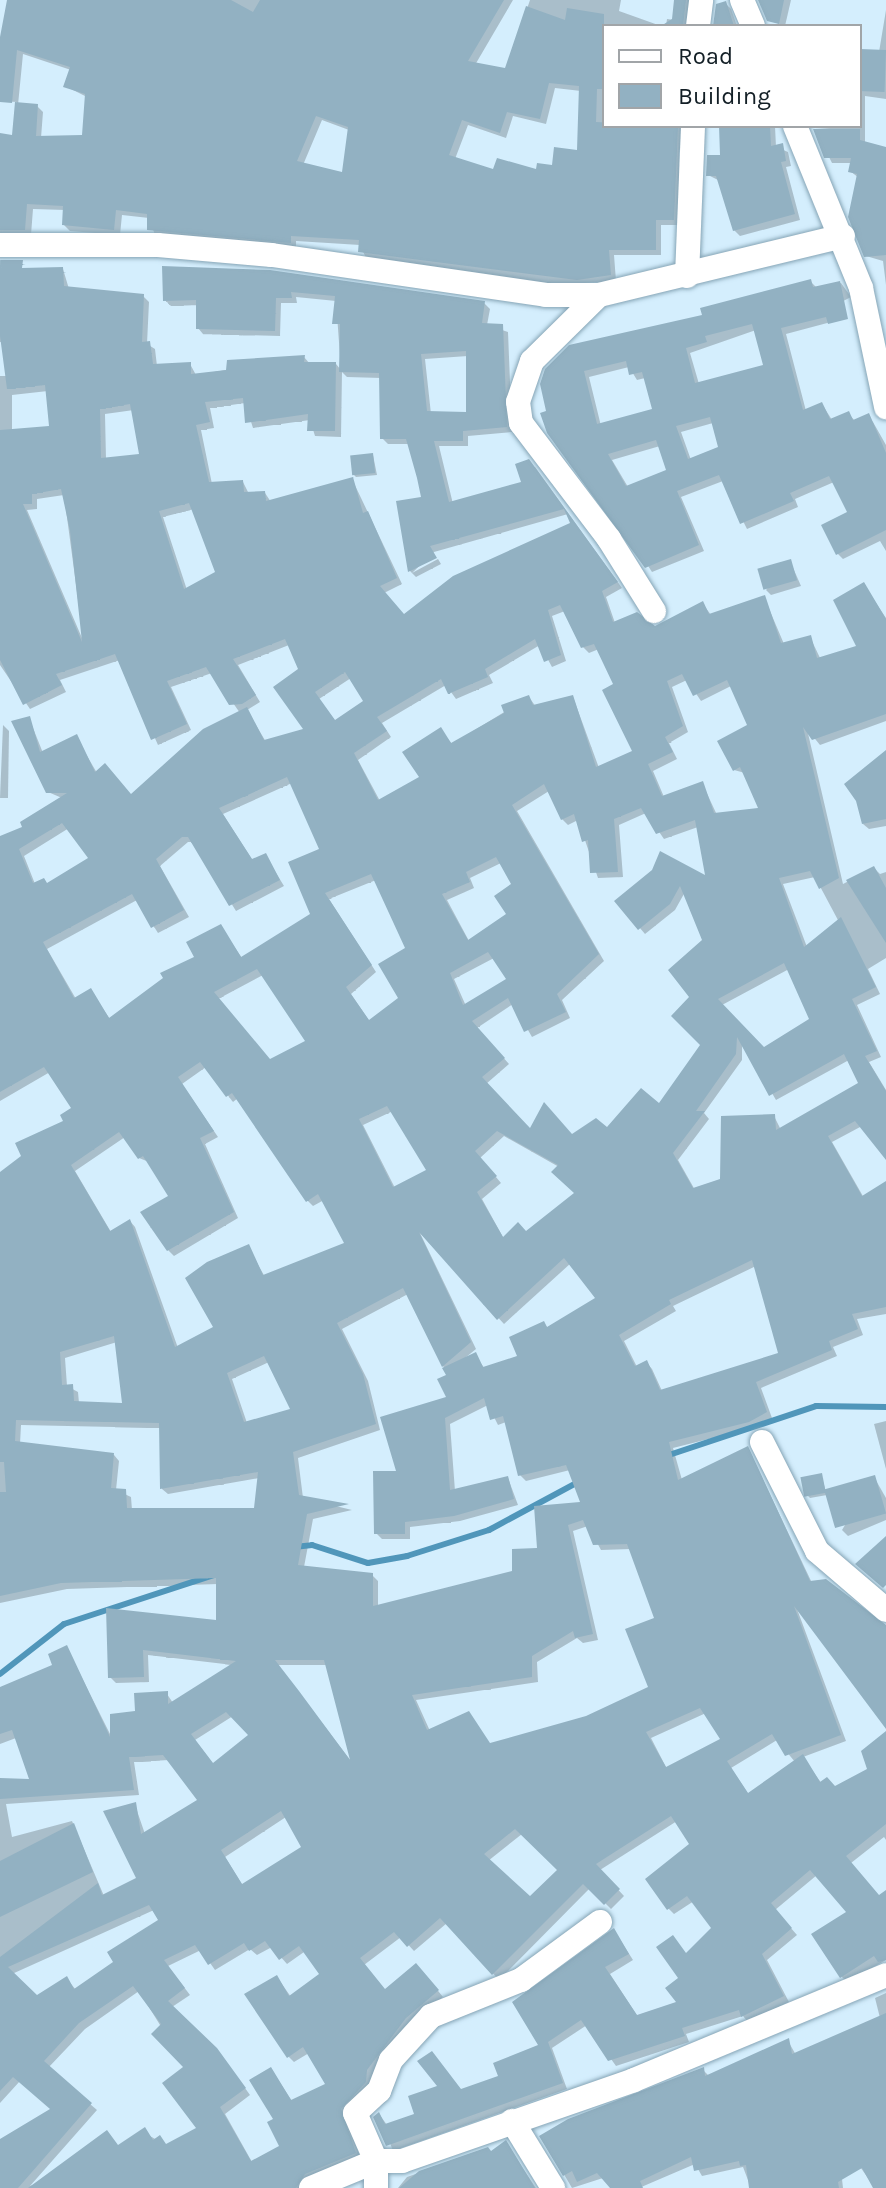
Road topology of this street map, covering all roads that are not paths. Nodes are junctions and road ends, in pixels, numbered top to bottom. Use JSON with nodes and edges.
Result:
{"nodes":[{"id":1,"x":701,"y":0,"type":"edge"},
{"id":2,"x":742,"y":0,"type":"edge"},
{"id":3,"x":698,"y":24,"type":"edge"},
{"id":4,"x":752,"y":24,"type":"edge"},
{"id":5,"x":693,"y":128,"type":"edge"},
{"id":6,"x":796,"y":128,"type":"edge"},
{"id":7,"x":843,"y":236,"type":"junction"},
{"id":8,"x":0,"y":245,"type":"edge"},
{"id":9,"x":687,"y":276,"type":"junction"},
{"id":10,"x":599,"y":295,"type":"junction"},
{"id":11,"x":886,"y":407,"type":"edge"},
{"id":12,"x":654,"y":611,"type":"dead end"},
{"id":13,"x":762,"y":1442,"type":"dead end"},
{"id":14,"x":886,"y":1610,"type":"edge"},
{"id":15,"x":600,"y":1922,"type":"dead end"},
{"id":16,"x":886,"y":1975,"type":"edge"},
{"id":17,"x":512,"y":2121,"type":"junction"},
{"id":18,"x":376,"y":2161,"type":"junction"},
{"id":19,"x":311,"y":2188,"type":"edge"},
{"id":20,"x":376,"y":2188,"type":"edge"},
{"id":21,"x":553,"y":2188,"type":"edge"}],
"edges":[{"from":1,"to":3,"type":"street"},
{"from":2,"to":4,"type":"street"},
{"from":5,"to":9,"type":"street"},
{"from":6,"to":7,"type":"street"},
{"from":7,"to":9,"type":"street"},
{"from":7,"to":11,"type":"street"},
{"from":8,"to":10,"type":"street"},
{"from":9,"to":10,"type":"street"},
{"from":10,"to":12,"type":"street"},
{"from":13,"to":14,"type":"street"},
{"from":15,"to":18,"type":"street"},
{"from":16,"to":17,"type":"street"},
{"from":17,"to":18,"type":"street"},
{"from":17,"to":21,"type":"street"},
{"from":18,"to":19,"type":"street"},
{"from":18,"to":20,"type":"street"}]}
